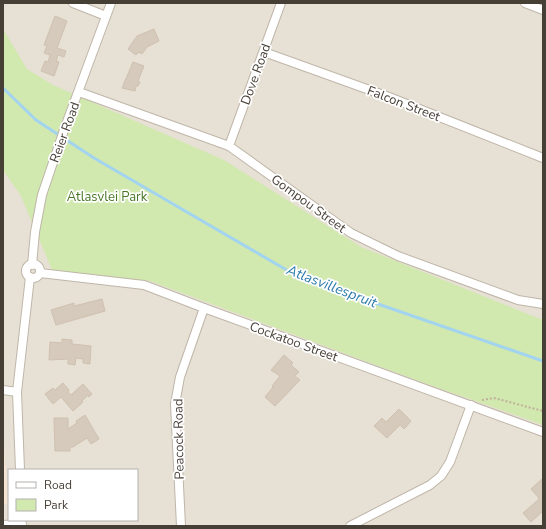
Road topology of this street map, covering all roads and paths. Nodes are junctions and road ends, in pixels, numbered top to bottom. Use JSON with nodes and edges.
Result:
{"nodes":[{"id":1,"x":73,"y":3,"type":"edge"},
{"id":2,"x":111,"y":3,"type":"edge"},
{"id":3,"x":281,"y":3,"type":"edge"},
{"id":4,"x":525,"y":3,"type":"edge"},
{"id":5,"x":543,"y":10,"type":"edge"},
{"id":6,"x":106,"y":16,"type":"junction"},
{"id":7,"x":264,"y":52,"type":"junction"},
{"id":8,"x":79,"y":92,"type":"junction"},
{"id":9,"x":229,"y":146,"type":"junction"},
{"id":10,"x":543,"y":158,"type":"edge"},
{"id":11,"x":32,"y":265,"type":"junction"},
{"id":12,"x":40,"y":274,"type":"junction"},
{"id":13,"x":30,"y":277,"type":"junction"},
{"id":14,"x":543,"y":304,"type":"edge"},
{"id":15,"x":204,"y":308,"type":"junction"},
{"id":16,"x":3,"y":390,"type":"edge"},
{"id":17,"x":17,"y":392,"type":"junction"},
{"id":18,"x":471,"y":405,"type":"junction"},
{"id":19,"x":543,"y":411,"type":"edge"},
{"id":20,"x":543,"y":432,"type":"edge"},
{"id":21,"x":20,"y":469,"type":"edge"},
{"id":22,"x":22,"y":523,"type":"edge"},
{"id":23,"x":3,"y":525,"type":"edge"},
{"id":24,"x":181,"y":526,"type":"edge"},
{"id":25,"x":350,"y":526,"type":"edge"}],
"edges":[{"from":1,"to":6,"type":"street"},
{"from":2,"to":6,"type":"street","name":"Reier Road"},
{"from":3,"to":7,"type":"street","name":"Dove Road"},
{"from":4,"to":5,"type":"street"},
{"from":6,"to":8,"type":"street","name":"Reier Road"},
{"from":7,"to":9,"type":"street","name":"Dove Road"},
{"from":7,"to":10,"type":"street","name":"Falcon Street"},
{"from":8,"to":9,"type":"street","name":"Gompou Street"},
{"from":8,"to":11,"type":"street","name":"Reier Road"},
{"from":9,"to":14,"type":"street","name":"Gompou Street"},
{"from":11,"to":12,"type":"street"},
{"from":11,"to":13,"type":"street"},
{"from":12,"to":13,"type":"street"},
{"from":12,"to":15,"type":"street","name":"Cockatoo Street"},
{"from":13,"to":17,"type":"street"},
{"from":15,"to":18,"type":"street","name":"Cockatoo Street"},
{"from":15,"to":24,"type":"street","name":"Peacock Road"},
{"from":16,"to":17,"type":"street"},
{"from":17,"to":21,"type":"street"},
{"from":18,"to":19,"type":"path"},
{"from":18,"to":20,"type":"street","name":"Cockatoo Street"},
{"from":18,"to":25,"type":"street"},
{"from":22,"to":23,"type":"street"}]}
